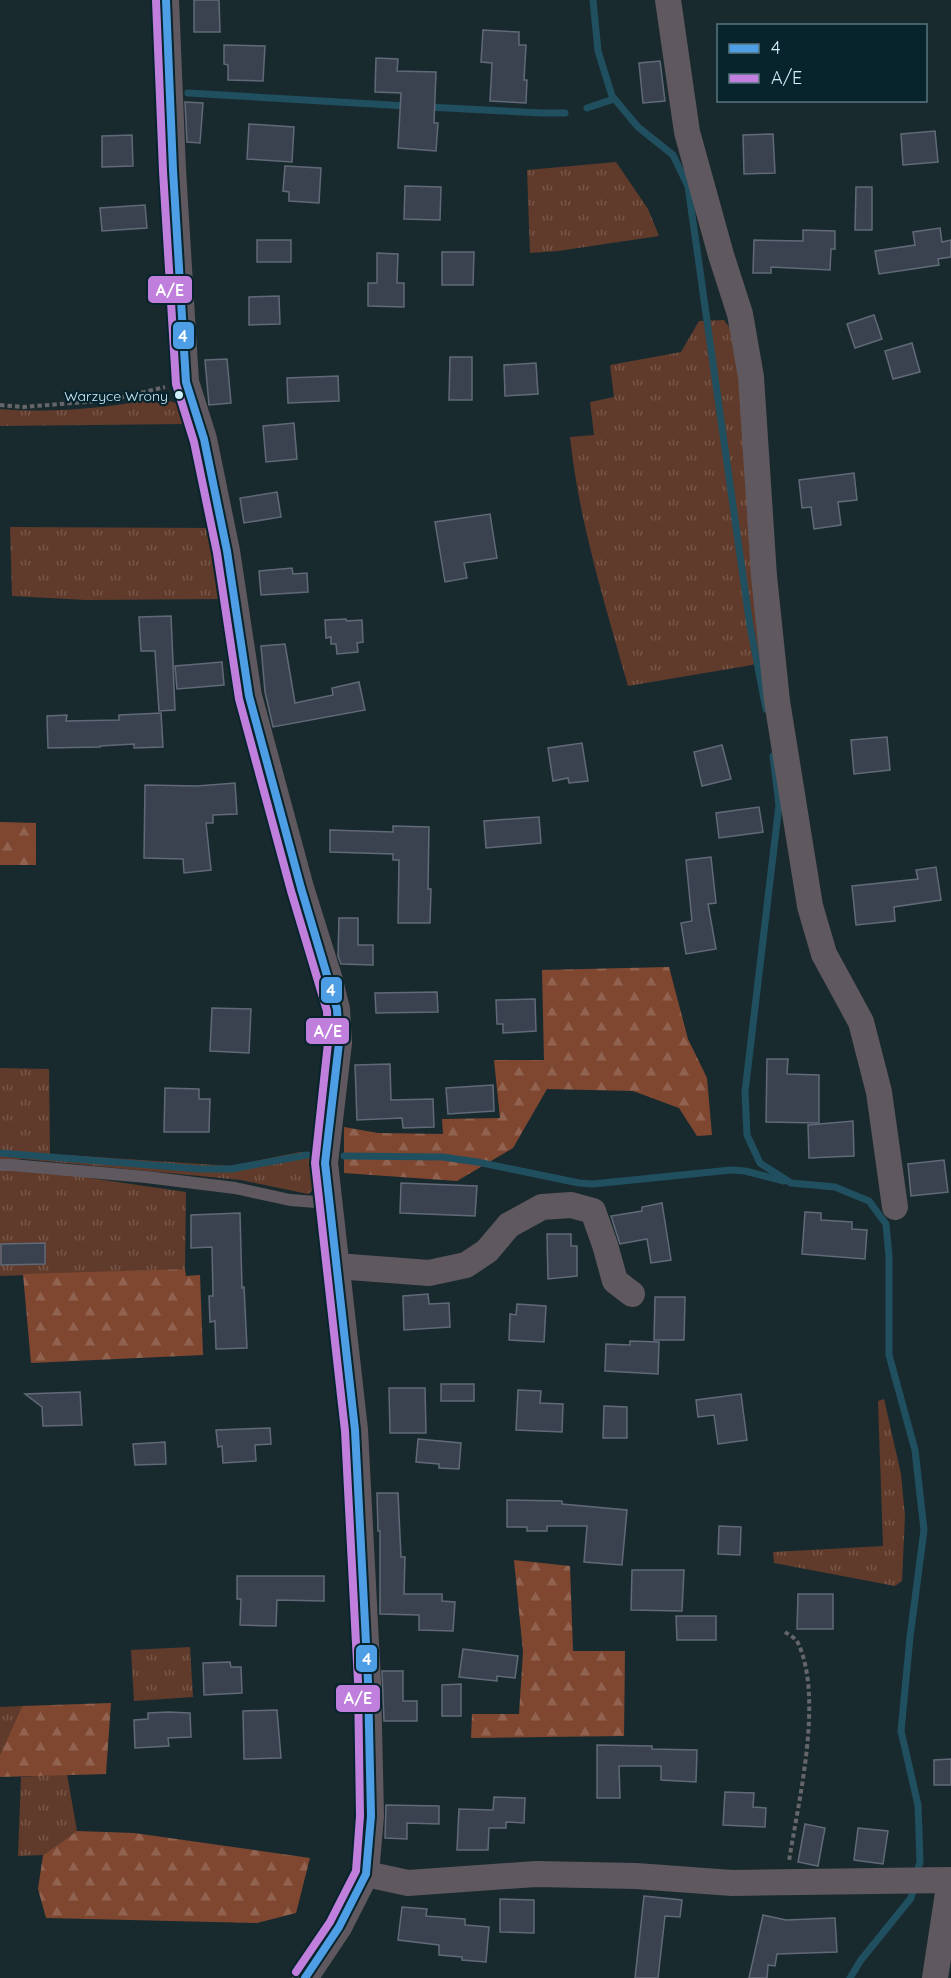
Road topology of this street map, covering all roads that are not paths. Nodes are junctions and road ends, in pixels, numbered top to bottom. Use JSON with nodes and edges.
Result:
{"nodes":[{"id":1,"x":166,"y":0,"type":"edge"},
{"id":2,"x":668,"y":0,"type":"edge"},
{"id":3,"x":0,"y":1165,"type":"edge"},
{"id":4,"x":329,"y":1203,"type":"junction"},
{"id":5,"x":895,"y":1207,"type":"dead end"},
{"id":6,"x":336,"y":1266,"type":"junction"},
{"id":7,"x":632,"y":1294,"type":"dead end"},
{"id":8,"x":366,"y":1874,"type":"junction"},
{"id":9,"x":944,"y":1880,"type":"edge"},
{"id":10,"x":305,"y":1978,"type":"edge"},
{"id":11,"x":934,"y":1978,"type":"edge"}],
"edges":[{"from":1,"to":4,"type":"street"},
{"from":2,"to":5,"type":"street"},
{"from":3,"to":4,"type":"lane"},
{"from":4,"to":6,"type":"street"},
{"from":6,"to":7,"type":"street"},
{"from":6,"to":8,"type":"street"},
{"from":8,"to":9,"type":"street"},
{"from":8,"to":10,"type":"street"},
{"from":9,"to":11,"type":"street"}]}
